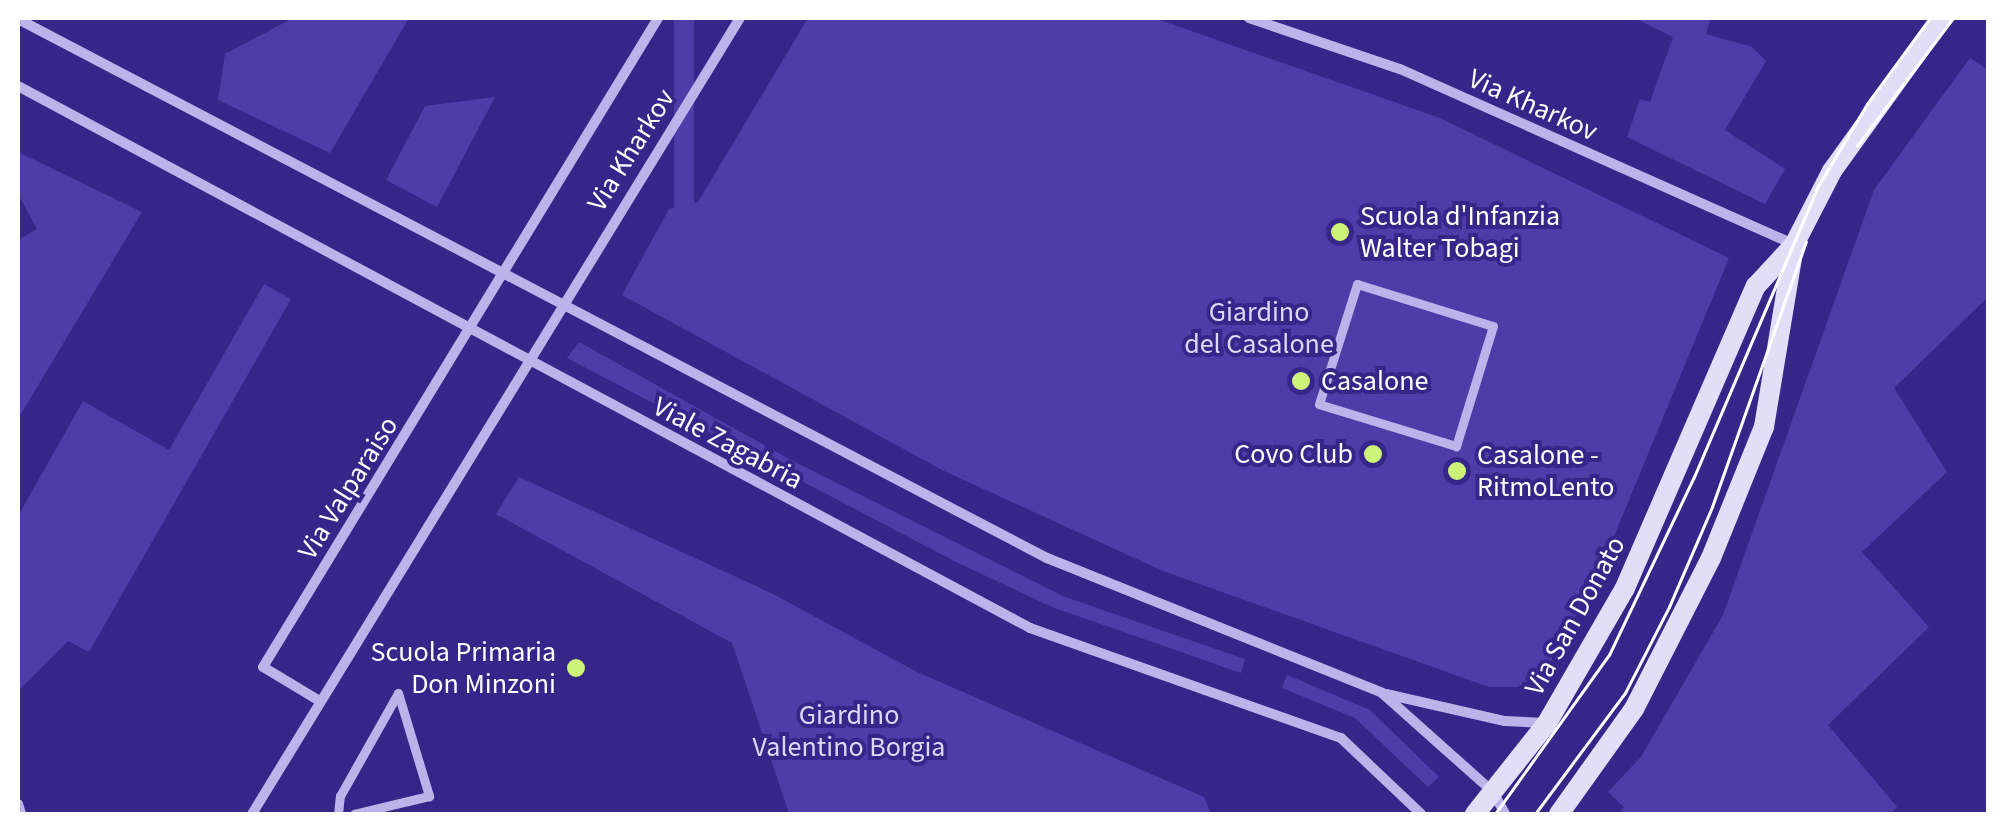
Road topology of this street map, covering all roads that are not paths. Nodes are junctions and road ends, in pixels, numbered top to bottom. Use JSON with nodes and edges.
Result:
{"nodes":[{"id":1,"x":658,"y":18,"type":"edge"},
{"id":2,"x":740,"y":18,"type":"edge"},
{"id":3,"x":1250,"y":18,"type":"edge"},
{"id":4,"x":1942,"y":18,"type":"edge"},
{"id":5,"x":18,"y":19,"type":"edge"},
{"id":6,"x":18,"y":86,"type":"edge"},
{"id":7,"x":1794,"y":244,"type":"junction"},
{"id":8,"x":502,"y":276,"type":"junction"},
{"id":9,"x":560,"y":306,"type":"junction"},
{"id":10,"x":470,"y":330,"type":"junction"},
{"id":11,"x":526,"y":361,"type":"junction"},
{"id":12,"x":1456,"y":446,"type":"joint"},
{"id":13,"x":1382,"y":693,"type":"junction"},
{"id":14,"x":318,"y":700,"type":"junction"},
{"id":15,"x":1547,"y":723,"type":"junction"},
{"id":16,"x":1493,"y":792,"type":"junction"},
{"id":17,"x":18,"y":804,"type":"edge"},
{"id":18,"x":1417,"y":813,"type":"edge"},
{"id":19,"x":21,"y":814,"type":"edge"},
{"id":20,"x":252,"y":814,"type":"edge"},
{"id":21,"x":338,"y":814,"type":"edge"},
{"id":22,"x":354,"y":814,"type":"edge"},
{"id":23,"x":1475,"y":814,"type":"edge"},
{"id":24,"x":1505,"y":814,"type":"edge"},
{"id":25,"x":1559,"y":814,"type":"edge"}],
"edges":[{"from":1,"to":8,"type":"street","name":"Via Kharkov"},
{"from":2,"to":9,"type":"street","name":"Via Kharkov"},
{"from":3,"to":7,"type":"street","name":"Via Kharkov"},
{"from":4,"to":7,"type":"main road","name":"Via San Donato"},
{"from":5,"to":8,"type":"street","name":"Viale Zagabria"},
{"from":6,"to":10,"type":"street","name":"Viale Zagabria"},
{"from":7,"to":15,"type":"main road","name":"Via San Donato"},
{"from":7,"to":25,"type":"main road","name":"Via San Donato"},
{"from":8,"to":9,"type":"street","name":"Viale Zagabria"},
{"from":8,"to":10,"type":"street","name":"Via Valparaiso"},
{"from":9,"to":11,"type":"street"},
{"from":9,"to":13,"type":"street","name":"Viale Zagabria"},
{"from":10,"to":11,"type":"street","name":"Viale Zagabria"},
{"from":10,"to":14,"type":"street","name":"Via Valparaiso"},
{"from":11,"to":14,"type":"street"},
{"from":11,"to":18,"type":"street","name":"Viale Zagabria"},
{"from":12,"to":12,"type":"street"},
{"from":13,"to":15,"type":"street","name":"Viale Zagabria"},
{"from":13,"to":16,"type":"street","name":"Viale Zagabria"},
{"from":14,"to":20,"type":"street"},
{"from":15,"to":16,"type":"main road","name":"Via San Donato"},
{"from":16,"to":23,"type":"main road","name":"Via San Donato"},
{"from":16,"to":24,"type":"street"},
{"from":17,"to":19,"type":"street"},
{"from":21,"to":22,"type":"street"}]}
